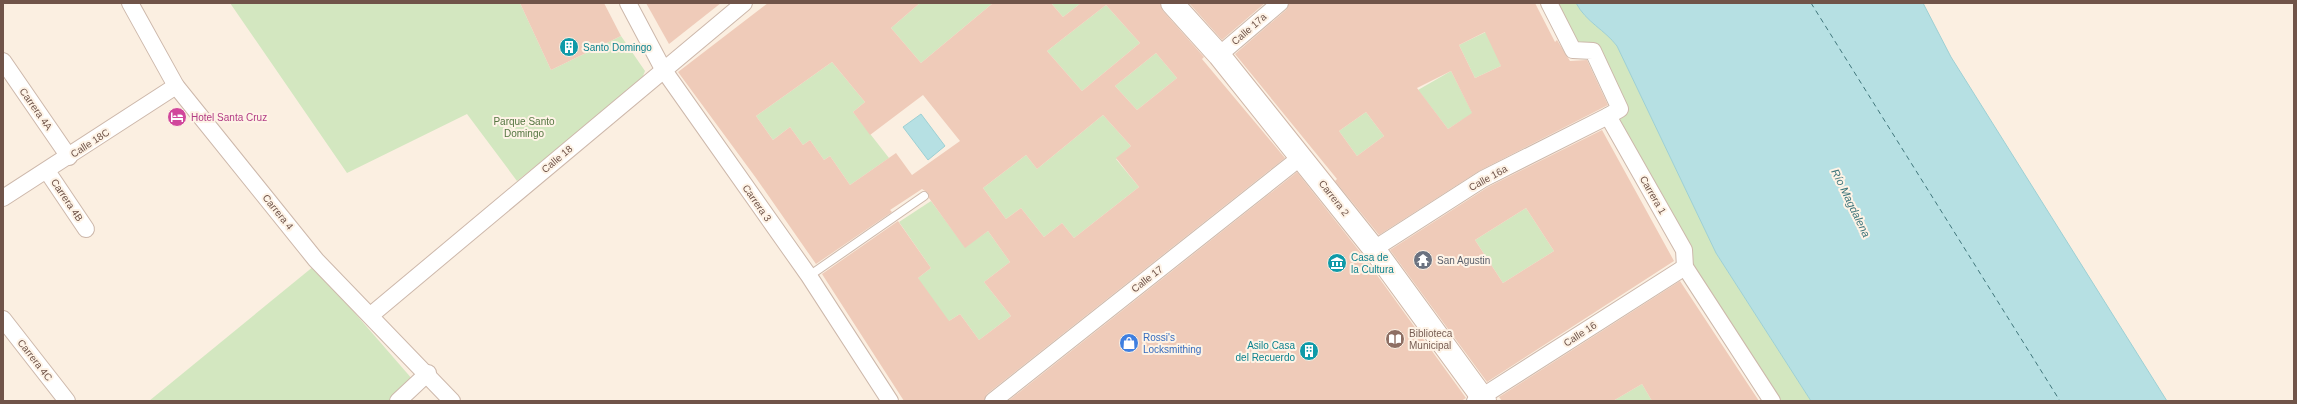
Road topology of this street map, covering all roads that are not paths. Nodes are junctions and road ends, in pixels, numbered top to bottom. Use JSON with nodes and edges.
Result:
{"nodes":[{"id":1,"x":130,"y":3,"type":"edge"},
{"id":2,"x":628,"y":3,"type":"edge"},
{"id":3,"x":744,"y":3,"type":"edge"},
{"id":4,"x":1172,"y":3,"type":"edge"},
{"id":5,"x":1280,"y":3,"type":"edge"},
{"id":6,"x":1549,"y":3,"type":"edge"},
{"id":7,"x":1218,"y":56,"type":"junction"},
{"id":8,"x":3,"y":61,"type":"edge"},
{"id":9,"x":663,"y":69,"type":"junction"},
{"id":10,"x":176,"y":86,"type":"junction"},
{"id":11,"x":1608,"y":116,"type":"junction"},
{"id":12,"x":69,"y":157,"type":"junction"},
{"id":13,"x":1301,"y":157,"type":"junction"},
{"id":14,"x":47,"y":171,"type":"junction"},
{"id":15,"x":924,"y":196,"type":"dead end"},
{"id":16,"x":3,"y":198,"type":"edge"},
{"id":17,"x":86,"y":229,"type":"dead end"},
{"id":18,"x":1374,"y":249,"type":"junction"},
{"id":19,"x":1685,"y":266,"type":"junction"},
{"id":20,"x":808,"y":276,"type":"junction"},
{"id":21,"x":370,"y":315,"type":"junction"},
{"id":22,"x":3,"y":319,"type":"edge"},
{"id":23,"x":9,"y":340,"type":"edge"},
{"id":24,"x":428,"y":374,"type":"junction"},
{"id":25,"x":1481,"y":399,"type":"edge"},
{"id":26,"x":67,"y":401,"type":"edge"},
{"id":27,"x":398,"y":401,"type":"edge"},
{"id":28,"x":452,"y":401,"type":"edge"},
{"id":29,"x":890,"y":401,"type":"edge"},
{"id":30,"x":993,"y":401,"type":"edge"},
{"id":31,"x":1772,"y":401,"type":"edge"}],
"edges":[{"from":1,"to":10,"type":"street","name":"Carrera 4"},
{"from":2,"to":9,"type":"street","name":"Carrera 3"},
{"from":3,"to":9,"type":"street","name":"Calle 18"},
{"from":4,"to":7,"type":"main road","name":"Carrera 2"},
{"from":5,"to":7,"type":"street","name":"Calle 17a"},
{"from":6,"to":11,"type":"street"},
{"from":7,"to":13,"type":"main road","name":"Carrera 2"},
{"from":8,"to":12,"type":"street","name":"Carrera 4A"},
{"from":9,"to":20,"type":"street","name":"Carrera 3"},
{"from":9,"to":21,"type":"street","name":"Calle 18"},
{"from":10,"to":12,"type":"street","name":"Calle 18C"},
{"from":10,"to":21,"type":"street","name":"Carrera 4"},
{"from":11,"to":18,"type":"street","name":"Calle 16a"},
{"from":11,"to":19,"type":"street","name":"Carrera 1"},
{"from":12,"to":14,"type":"street","name":"Calle 18C"},
{"from":13,"to":18,"type":"main road","name":"Carrera 2"},
{"from":13,"to":30,"type":"street","name":"Calle 17"},
{"from":14,"to":16,"type":"street","name":"Calle 18C"},
{"from":14,"to":17,"type":"street","name":"Carrera 4B"},
{"from":15,"to":20,"type":"lane"},
{"from":18,"to":25,"type":"main road","name":"Carrera 2"},
{"from":19,"to":25,"type":"street","name":"Calle 16"},
{"from":19,"to":31,"type":"street","name":"Carrera 1"},
{"from":20,"to":29,"type":"street","name":"Carrera 3"},
{"from":21,"to":24,"type":"street","name":"Carrera 4"},
{"from":22,"to":23,"type":"street","name":"Carrera 4C"},
{"from":23,"to":26,"type":"street","name":"Carrera 4C"},
{"from":24,"to":27,"type":"street"},
{"from":24,"to":28,"type":"street","name":"Carrera 4"}]}
